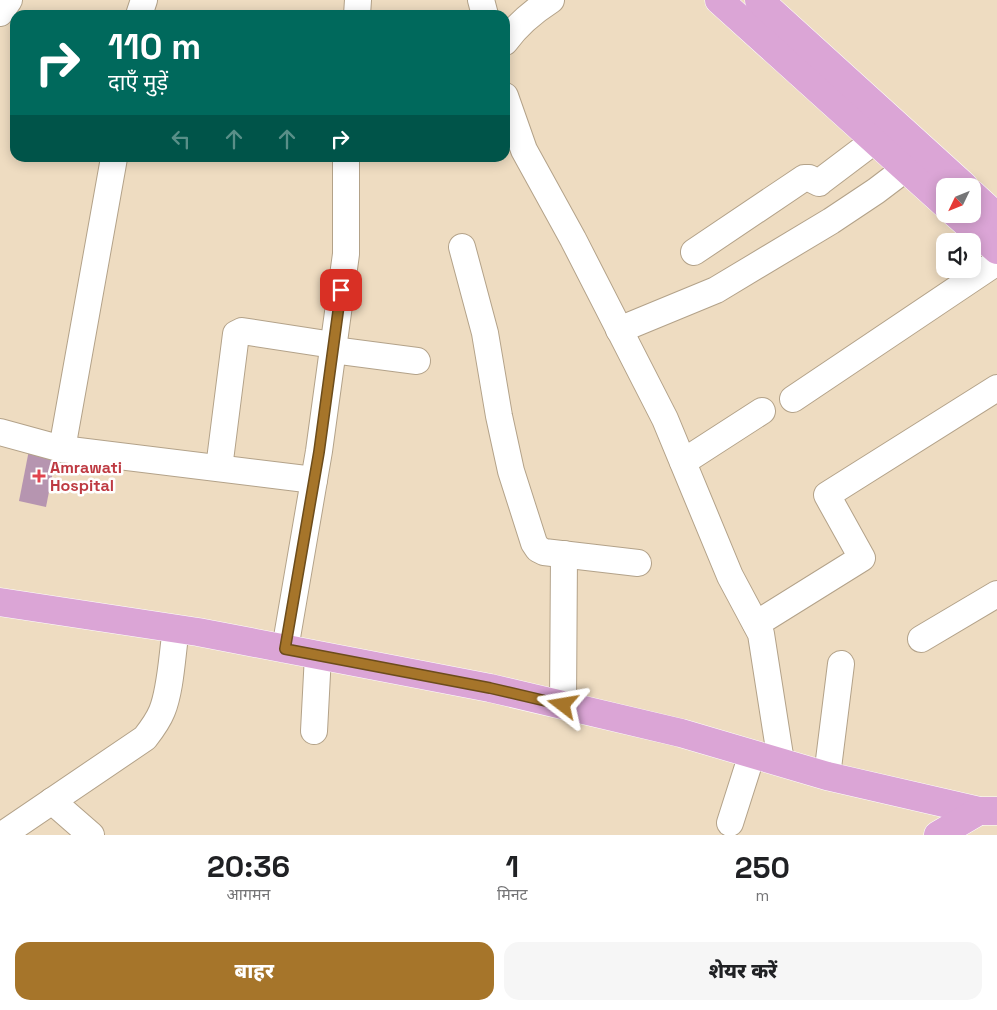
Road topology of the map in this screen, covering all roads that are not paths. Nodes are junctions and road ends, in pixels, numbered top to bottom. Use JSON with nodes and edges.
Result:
{"nodes":[{"id":1,"x":9,"y":0,"type":"edge"},
{"id":2,"x":551,"y":0,"type":"edge"},
{"id":3,"x":760,"y":0,"type":"edge"},
{"id":4,"x":726,"y":6,"type":"edge"},
{"id":5,"x":0,"y":13,"type":"edge"},
{"id":6,"x":510,"y":35,"type":"edge"},
{"id":7,"x":510,"y":110,"type":"edge"},
{"id":8,"x":874,"y":140,"type":"junction"},
{"id":9,"x":914,"y":159,"type":"junction"},
{"id":10,"x":113,"y":162,"type":"edge"},
{"id":11,"x":346,"y":162,"type":"edge"},
{"id":12,"x":949,"y":178,"type":"edge"},
{"id":13,"x":936,"y":191,"type":"edge"},
{"id":14,"x":981,"y":202,"type":"edge"},
{"id":15,"x":997,"y":217,"type":"edge"},
{"id":16,"x":966,"y":223,"type":"edge"},
{"id":17,"x":462,"y":247,"type":"dead end"},
{"id":18,"x":997,"y":250,"type":"edge"},
{"id":19,"x":694,"y":252,"type":"dead end"},
{"id":20,"x":997,"y":262,"type":"edge"},
{"id":21,"x":619,"y":330,"type":"junction"},
{"id":22,"x":333,"y":347,"type":"junction"},
{"id":23,"x":417,"y":361,"type":"dead end"},
{"id":24,"x":997,"y":388,"type":"edge"},
{"id":25,"x":793,"y":398,"type":"dead end"},
{"id":26,"x":762,"y":411,"type":"dead end"},
{"id":27,"x":0,"y":432,"type":"edge"},
{"id":28,"x":62,"y":449,"type":"junction"},
{"id":29,"x":683,"y":462,"type":"junction"},
{"id":30,"x":220,"y":468,"type":"junction"},
{"id":31,"x":314,"y":480,"type":"junction"},
{"id":32,"x":564,"y":554,"type":"junction"},
{"id":33,"x":638,"y":563,"type":"dead end"},
{"id":34,"x":997,"y":594,"type":"edge"},
{"id":35,"x":0,"y":602,"type":"edge"},
{"id":36,"x":756,"y":624,"type":"junction"},
{"id":37,"x":176,"y":629,"type":"junction"},
{"id":38,"x":921,"y":639,"type":"dead end"},
{"id":39,"x":285,"y":649,"type":"junction"},
{"id":40,"x":318,"y":655,"type":"junction"},
{"id":41,"x":841,"y":664,"type":"dead end"},
{"id":42,"x":563,"y":705,"type":"junction"},
{"id":43,"x":314,"y":731,"type":"dead end"},
{"id":44,"x":752,"y":754,"type":"junction"},
{"id":45,"x":781,"y":762,"type":"junction"},
{"id":46,"x":828,"y":776,"type":"junction"},
{"id":47,"x":52,"y":801,"type":"junction"},
{"id":48,"x":988,"y":811,"type":"edge"},
{"id":49,"x":730,"y":823,"type":"dead end"},
{"id":50,"x":2,"y":835,"type":"edge"},
{"id":51,"x":91,"y":835,"type":"edge"},
{"id":52,"x":938,"y":835,"type":"edge"}],
"edges":[{"from":1,"to":5,"type":"street"},
{"from":2,"to":6,"type":"street"},
{"from":3,"to":4,"type":"street"},
{"from":3,"to":9,"type":"main road"},
{"from":4,"to":8,"type":"main road"},
{"from":7,"to":21,"type":"street"},
{"from":8,"to":9,"type":"main road"},
{"from":8,"to":19,"type":"street"},
{"from":9,"to":12,"type":"main road"},
{"from":9,"to":13,"type":"main road"},
{"from":9,"to":21,"type":"street"},
{"from":10,"to":28,"type":"street"},
{"from":11,"to":22,"type":"street"},
{"from":14,"to":15,"type":"main road"},
{"from":16,"to":18,"type":"main road"},
{"from":17,"to":32,"type":"street"},
{"from":20,"to":25,"type":"street"},
{"from":21,"to":29,"type":"street"},
{"from":22,"to":23,"type":"street"},
{"from":22,"to":30,"type":"street"},
{"from":22,"to":31,"type":"street"},
{"from":24,"to":36,"type":"street"},
{"from":26,"to":29,"type":"street"},
{"from":27,"to":28,"type":"street"},
{"from":28,"to":30,"type":"street"},
{"from":29,"to":36,"type":"street"},
{"from":30,"to":31,"type":"street"},
{"from":31,"to":39,"type":"street"},
{"from":32,"to":33,"type":"street"},
{"from":32,"to":42,"type":"street"},
{"from":34,"to":38,"type":"street"},
{"from":35,"to":37,"type":"main road"},
{"from":36,"to":45,"type":"street"},
{"from":37,"to":39,"type":"main road"},
{"from":37,"to":47,"type":"street"},
{"from":39,"to":40,"type":"main road"},
{"from":40,"to":42,"type":"main road"},
{"from":40,"to":43,"type":"street"},
{"from":41,"to":46,"type":"street"},
{"from":42,"to":44,"type":"main road"},
{"from":44,"to":45,"type":"main road"},
{"from":44,"to":49,"type":"street"},
{"from":45,"to":46,"type":"main road"},
{"from":46,"to":48,"type":"main road"},
{"from":47,"to":50,"type":"street"},
{"from":47,"to":51,"type":"street"},
{"from":48,"to":52,"type":"main road"}]}
